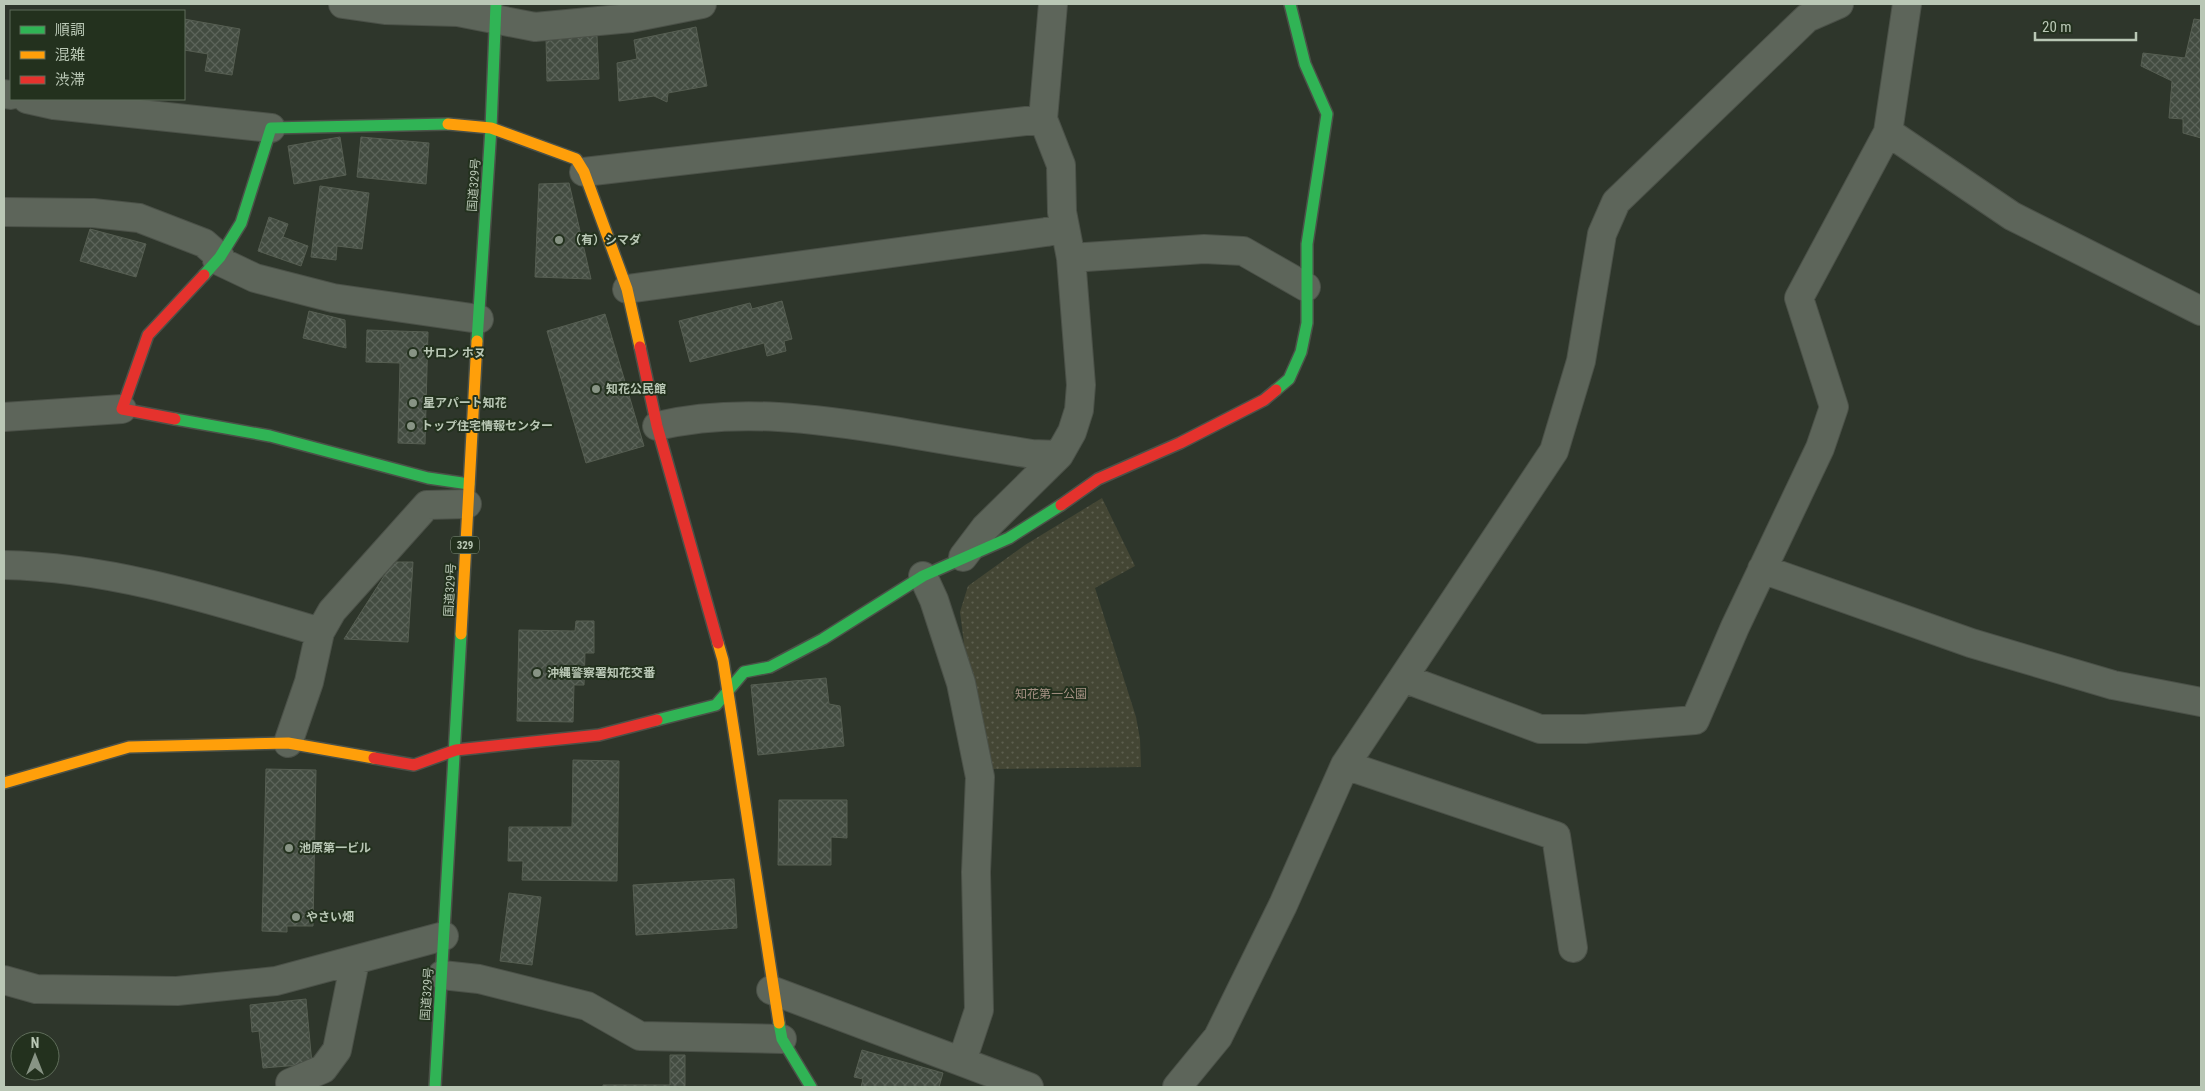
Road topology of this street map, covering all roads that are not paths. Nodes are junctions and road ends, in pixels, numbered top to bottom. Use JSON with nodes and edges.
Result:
{"nodes":[{"id":1,"x":343,"y":4,"type":"edge"},
{"id":2,"x":702,"y":4,"type":"edge"},
{"id":3,"x":1053,"y":4,"type":"edge"},
{"id":4,"x":1290,"y":4,"type":"edge"},
{"id":5,"x":1838,"y":4,"type":"edge"},
{"id":6,"x":1907,"y":4,"type":"edge"},
{"id":7,"x":496,"y":11,"type":"edge"},
{"id":8,"x":32,"y":100,"type":"edge"},
{"id":9,"x":1044,"y":119,"type":"junction"},
{"id":10,"x":271,"y":128,"type":"junction"},
{"id":11,"x":491,"y":128,"type":"junction"},
{"id":12,"x":1888,"y":132,"type":"junction"},
{"id":13,"x":584,"y":172,"type":"junction"},
{"id":14,"x":4,"y":212,"type":"edge"},
{"id":15,"x":1065,"y":228,"type":"junction"},
{"id":16,"x":1071,"y":258,"type":"junction"},
{"id":17,"x":219,"y":259,"type":"junction"},
{"id":18,"x":1306,"y":287,"type":"junction"},
{"id":19,"x":627,"y":289,"type":"junction"},
{"id":20,"x":2201,"y":311,"type":"edge"},
{"id":21,"x":479,"y":319,"type":"junction"},
{"id":22,"x":122,"y":409,"type":"junction"},
{"id":23,"x":4,"y":417,"type":"edge"},
{"id":24,"x":657,"y":426,"type":"junction"},
{"id":25,"x":1059,"y":455,"type":"junction"},
{"id":26,"x":468,"y":494,"type":"junction"},
{"id":27,"x":963,"y":557,"type":"junction"},
{"id":28,"x":4,"y":565,"type":"edge"},
{"id":29,"x":1762,"y":569,"type":"junction"},
{"id":30,"x":923,"y":576,"type":"junction"},
{"id":31,"x":320,"y":632,"type":"junction"},
{"id":32,"x":1403,"y":678,"type":"junction"},
{"id":33,"x":728,"y":693,"type":"junction"},
{"id":34,"x":2201,"y":702,"type":"edge"},
{"id":35,"x":288,"y":743,"type":"junction"},
{"id":36,"x":456,"y":750,"type":"junction"},
{"id":37,"x":1345,"y":765,"type":"junction"},
{"id":38,"x":4,"y":783,"type":"edge"},
{"id":39,"x":444,"y":936,"type":"junction"},
{"id":40,"x":1573,"y":948,"type":"dead end"},
{"id":41,"x":355,"y":960,"type":"junction"},
{"id":42,"x":442,"y":975,"type":"junction"},
{"id":43,"x":4,"y":980,"type":"edge"},
{"id":44,"x":772,"y":990,"type":"junction"},
{"id":45,"x":782,"y":1039,"type":"junction"},
{"id":46,"x":962,"y":1061,"type":"junction"},
{"id":47,"x":290,"y":1083,"type":"dead end"},
{"id":48,"x":435,"y":1087,"type":"edge"},
{"id":49,"x":811,"y":1087,"type":"edge"},
{"id":50,"x":1029,"y":1087,"type":"edge"},
{"id":51,"x":1177,"y":1087,"type":"edge"}],
"edges":[{"from":1,"to":7,"type":"street"},
{"from":2,"to":7,"type":"street"},
{"from":3,"to":9,"type":"street"},
{"from":4,"to":18,"type":"main road"},
{"from":5,"to":32,"type":"street"},
{"from":6,"to":12,"type":"street"},
{"from":7,"to":11,"type":"main road","name":"国道329号","number":"329"},
{"from":8,"to":10,"type":"street"},
{"from":9,"to":13,"type":"street"},
{"from":9,"to":15,"type":"street"},
{"from":10,"to":11,"type":"main road"},
{"from":10,"to":17,"type":"main road"},
{"from":11,"to":13,"type":"main road"},
{"from":11,"to":21,"type":"main road","name":"国道329号","number":"329"},
{"from":12,"to":20,"type":"street"},
{"from":12,"to":29,"type":"street"},
{"from":13,"to":19,"type":"main road"},
{"from":14,"to":17,"type":"street"},
{"from":15,"to":16,"type":"street"},
{"from":15,"to":19,"type":"street"},
{"from":16,"to":18,"type":"street"},
{"from":16,"to":25,"type":"street"},
{"from":17,"to":21,"type":"street"},
{"from":17,"to":22,"type":"main road"},
{"from":18,"to":27,"type":"main road"},
{"from":19,"to":24,"type":"main road"},
{"from":21,"to":26,"type":"main road","name":"国道329号","number":"329"},
{"from":22,"to":23,"type":"street"},
{"from":22,"to":26,"type":"main road"},
{"from":24,"to":25,"type":"street"},
{"from":24,"to":33,"type":"main road"},
{"from":25,"to":27,"type":"street"},
{"from":26,"to":31,"type":"street"},
{"from":26,"to":36,"type":"main road","name":"国道329号","number":"329"},
{"from":27,"to":30,"type":"main road"},
{"from":28,"to":31,"type":"street"},
{"from":29,"to":32,"type":"street"},
{"from":29,"to":34,"type":"street"},
{"from":30,"to":33,"type":"main road"},
{"from":30,"to":46,"type":"street"},
{"from":31,"to":35,"type":"street"},
{"from":32,"to":37,"type":"street"},
{"from":33,"to":36,"type":"main road"},
{"from":33,"to":44,"type":"main road"},
{"from":35,"to":36,"type":"main road"},
{"from":35,"to":38,"type":"main road"},
{"from":36,"to":39,"type":"main road","name":"国道329号","number":"329"},
{"from":37,"to":40,"type":"street"},
{"from":37,"to":51,"type":"street"},
{"from":39,"to":41,"type":"street"},
{"from":39,"to":42,"type":"main road","name":"国道329号","number":"329"},
{"from":41,"to":43,"type":"street"},
{"from":41,"to":47,"type":"street"},
{"from":42,"to":45,"type":"street"},
{"from":42,"to":48,"type":"main road","name":"国道329号","number":"329"},
{"from":44,"to":45,"type":"main road"},
{"from":44,"to":46,"type":"street"},
{"from":45,"to":49,"type":"main road"},
{"from":46,"to":50,"type":"street"}]}
